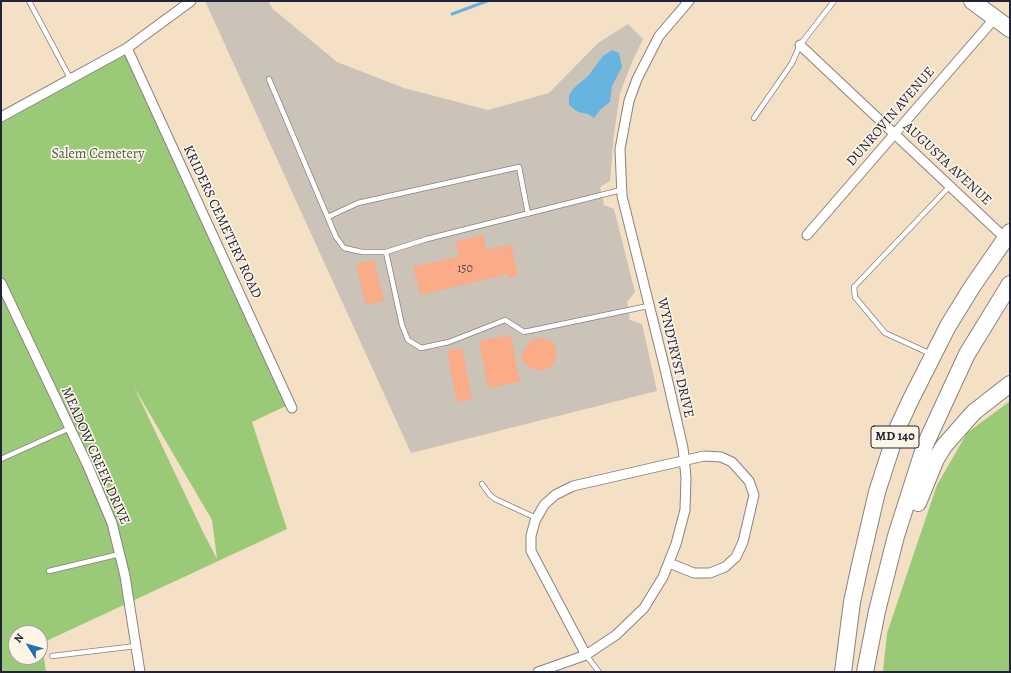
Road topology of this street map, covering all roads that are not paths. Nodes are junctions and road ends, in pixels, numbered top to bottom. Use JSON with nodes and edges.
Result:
{"nodes":[{"id":1,"x":29,"y":1,"type":"edge"},
{"id":2,"x":191,"y":1,"type":"edge"},
{"id":3,"x":689,"y":1,"type":"edge"},
{"id":4,"x":834,"y":1,"type":"edge"},
{"id":5,"x":972,"y":1,"type":"edge"},
{"id":6,"x":995,"y":18,"type":"junction"},
{"id":7,"x":1010,"y":29,"type":"edge"},
{"id":8,"x":800,"y":45,"type":"junction"},
{"id":9,"x":127,"y":48,"type":"junction"},
{"id":10,"x":70,"y":78,"type":"junction"},
{"id":11,"x":269,"y":79,"type":"dead end"},
{"id":12,"x":1,"y":117,"type":"edge"},
{"id":13,"x":754,"y":118,"type":"dead end"},
{"id":14,"x":895,"y":134,"type":"junction"},
{"id":15,"x":950,"y":186,"type":"junction"},
{"id":16,"x":621,"y":190,"type":"junction"},
{"id":17,"x":528,"y":214,"type":"junction"},
{"id":18,"x":328,"y":217,"type":"junction"},
{"id":19,"x":807,"y":235,"type":"dead end"},
{"id":20,"x":1007,"y":235,"type":"edge"},
{"id":21,"x":386,"y":252,"type":"junction"},
{"id":22,"x":1,"y":283,"type":"edge"},
{"id":23,"x":1010,"y":284,"type":"edge"},
{"id":24,"x":648,"y":306,"type":"junction"},
{"id":25,"x":933,"y":355,"type":"junction"},
{"id":26,"x":1010,"y":384,"type":"edge"},
{"id":27,"x":292,"y":408,"type":"dead end"},
{"id":28,"x":70,"y":428,"type":"junction"},
{"id":29,"x":1,"y":459,"type":"edge"},
{"id":30,"x":684,"y":460,"type":"junction"},
{"id":31,"x":482,"y":484,"type":"dead end"},
{"id":32,"x":536,"y":518,"type":"junction"},
{"id":33,"x":120,"y":554,"type":"junction"},
{"id":34,"x":669,"y":563,"type":"junction"},
{"id":35,"x":49,"y":571,"type":"dead end"},
{"id":36,"x":136,"y":646,"type":"junction"},
{"id":37,"x":586,"y":654,"type":"junction"},
{"id":38,"x":52,"y":656,"type":"dead end"},
{"id":39,"x":140,"y":672,"type":"edge"},
{"id":40,"x":538,"y":672,"type":"edge"},
{"id":41,"x":599,"y":672,"type":"edge"},
{"id":42,"x":843,"y":672,"type":"edge"},
{"id":43,"x":865,"y":672,"type":"edge"},
{"id":44,"x":872,"y":672,"type":"edge"}],
"edges":[{"from":1,"to":10,"type":"lane"},
{"from":2,"to":9,"type":"street"},
{"from":3,"to":16,"type":"street","name":"WYNDTRYST DRIVE"},
{"from":4,"to":8,"type":"lane"},
{"from":5,"to":6,"type":"highway"},
{"from":6,"to":7,"type":"highway"},
{"from":6,"to":14,"type":"street","name":"DUNROVIN AVENUE"},
{"from":8,"to":13,"type":"lane"},
{"from":8,"to":14,"type":"street","name":"AUGUSTA AVENUE"},
{"from":9,"to":10,"type":"street"},
{"from":9,"to":27,"type":"street","name":"KRIDERS CEMETERY ROAD"},
{"from":10,"to":12,"type":"street"},
{"from":11,"to":18,"type":"lane"},
{"from":14,"to":15,"type":"street","name":"AUGUSTA AVENUE"},
{"from":14,"to":19,"type":"street","name":"DUNROVIN AVENUE"},
{"from":15,"to":20,"type":"street","name":"AUGUSTA AVENUE"},
{"from":15,"to":25,"type":"lane"},
{"from":16,"to":17,"type":"lane"},
{"from":16,"to":24,"type":"street","name":"WYNDTRYST DRIVE"},
{"from":17,"to":18,"type":"lane"},
{"from":17,"to":21,"type":"lane"},
{"from":18,"to":21,"type":"lane"},
{"from":20,"to":25,"type":"highway","number":"MD 140"},
{"from":21,"to":24,"type":"lane"},
{"from":22,"to":28,"type":"street","name":"MEADOW CREEK DRIVE"},
{"from":23,"to":43,"type":"highway","number":"MD 140"},
{"from":24,"to":30,"type":"street","name":"WYNDTRYST DRIVE"},
{"from":25,"to":42,"type":"highway","number":"MD 140"},
{"from":26,"to":44,"type":"highway"},
{"from":28,"to":29,"type":"lane"},
{"from":28,"to":33,"type":"street","name":"MEADOW CREEK DRIVE"},
{"from":30,"to":32,"type":"street"},
{"from":30,"to":34,"type":"street","name":"WYNDTRYST DRIVE"},
{"from":30,"to":34,"type":"street"},
{"from":31,"to":32,"type":"lane"},
{"from":32,"to":37,"type":"street"},
{"from":33,"to":35,"type":"lane"},
{"from":33,"to":36,"type":"street","name":"MEADOW CREEK DRIVE"},
{"from":34,"to":37,"type":"street","name":"WYNDTRYST DRIVE"},
{"from":36,"to":38,"type":"lane"},
{"from":36,"to":39,"type":"street","name":"MEADOW CREEK DRIVE"},
{"from":37,"to":40,"type":"street","name":"WYNDTRYST DRIVE"},
{"from":37,"to":41,"type":"lane"}]}
